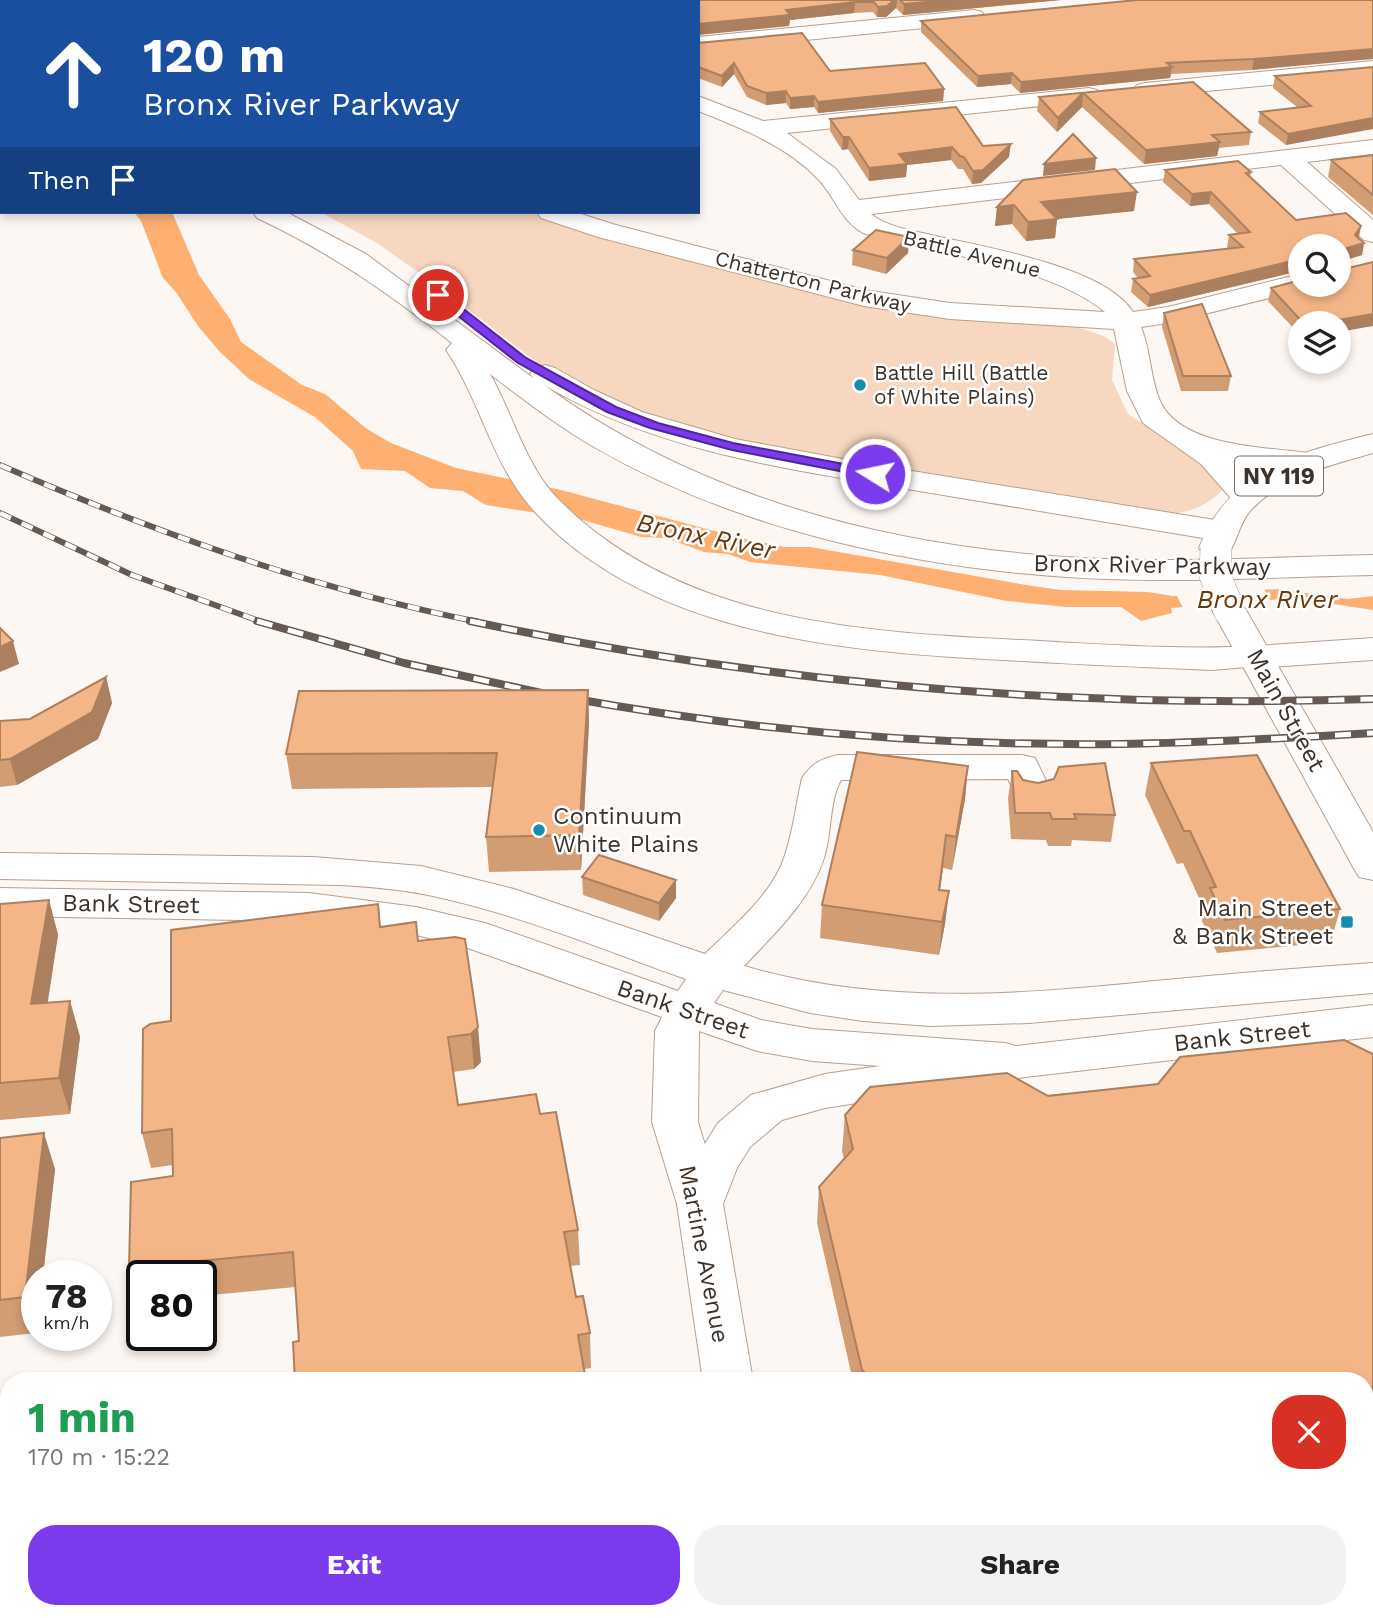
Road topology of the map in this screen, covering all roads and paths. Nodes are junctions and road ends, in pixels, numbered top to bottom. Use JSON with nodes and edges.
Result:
{"nodes":[{"id":1,"x":992,"y":16,"type":"edge"},
{"id":2,"x":700,"y":44,"type":"edge"},
{"id":3,"x":1373,"y":68,"type":"edge"},
{"id":4,"x":700,"y":104,"type":"edge"},
{"id":5,"x":763,"y":128,"type":"junction"},
{"id":6,"x":1373,"y":147,"type":"edge"},
{"id":7,"x":1287,"y":158,"type":"junction"},
{"id":8,"x":850,"y":209,"type":"junction"},
{"id":9,"x":271,"y":214,"type":"edge"},
{"id":10,"x":306,"y":214,"type":"edge"},
{"id":11,"x":556,"y":214,"type":"edge"},
{"id":12,"x":1373,"y":234,"type":"edge"},
{"id":13,"x":1288,"y":285,"type":"edge"},
{"id":14,"x":427,"y":310,"type":"junction"},
{"id":15,"x":1124,"y":321,"type":"junction"},
{"id":16,"x":522,"y":361,"type":"junction"},
{"id":17,"x":1373,"y":443,"type":"edge"},
{"id":18,"x":1197,"y":446,"type":"junction"},
{"id":19,"x":1373,"y":462,"type":"edge"},
{"id":20,"x":1308,"y":463,"type":"junction"},
{"id":21,"x":1245,"y":496,"type":"junction"},
{"id":22,"x":1218,"y":540,"type":"junction"},
{"id":23,"x":1373,"y":553,"type":"edge"},
{"id":24,"x":1373,"y":565,"type":"edge"},
{"id":25,"x":1373,"y":649,"type":"edge"},
{"id":26,"x":1257,"y":657,"type":"junction"},
{"id":27,"x":1034,"y":795,"type":"edge"},
{"id":28,"x":0,"y":866,"type":"edge"},
{"id":29,"x":1373,"y":867,"type":"edge"},
{"id":30,"x":0,"y":902,"type":"edge"},
{"id":31,"x":713,"y":972,"type":"junction"},
{"id":32,"x":1373,"y":978,"type":"edge"},
{"id":33,"x":686,"y":1011,"type":"junction"},
{"id":34,"x":1373,"y":1021,"type":"edge"},
{"id":35,"x":1025,"y":1061,"type":"junction"},
{"id":36,"x":700,"y":1204,"type":"junction"},
{"id":37,"x":728,"y":1372,"type":"edge"}],
"edges":[{"from":1,"to":2,"type":"main road"},
{"from":3,"to":5,"type":"main road"},
{"from":4,"to":5,"type":"main road","name":"Battle Avenue"},
{"from":5,"to":8,"type":"main road","name":"Battle Avenue"},
{"from":6,"to":7,"type":"main road"},
{"from":7,"to":8,"type":"main road"},
{"from":7,"to":12,"type":"main road"},
{"from":8,"to":15,"type":"main road","name":"Battle Avenue"},
{"from":9,"to":14,"type":"main road","name":"Bronx River Parkway"},
{"from":10,"to":16,"type":"main road","name":"Bronx River Parkway"},
{"from":11,"to":15,"type":"main road","name":"Chatterton Parkway"},
{"from":13,"to":15,"type":"main road","name":"Chatterton Parkway"},
{"from":14,"to":24,"type":"main road","name":"Bronx River Parkway"},
{"from":14,"to":26,"type":"main road"},
{"from":15,"to":18,"type":"main road","name":"Battle Avenue"},
{"from":16,"to":22,"type":"main road"},
{"from":16,"to":23,"type":"main road","name":"Bronx River Parkway"},
{"from":17,"to":20,"type":"main road","number":"NY 119"},
{"from":18,"to":20,"type":"main road","name":"Battle Avenue"},
{"from":18,"to":21,"type":"main road","name":"Battle Avenue"},
{"from":19,"to":20,"type":"main road"},
{"from":20,"to":21,"type":"main road","number":"NY 119"},
{"from":21,"to":22,"type":"main road","number":"NY 119"},
{"from":22,"to":26,"type":"main road","name":"Main Street","bridge":true},
{"from":25,"to":26,"type":"main road"},
{"from":26,"to":29,"type":"main road","name":"Main Street"},
{"from":27,"to":31,"type":"main road","name":"Martine Avenue"},
{"from":28,"to":31,"type":"main road","name":"Bank Street"},
{"from":30,"to":33,"type":"main road","name":"Bank Street"},
{"from":31,"to":32,"type":"main road","name":"Bank Street"},
{"from":31,"to":33,"type":"main road","name":"Martine Avenue"},
{"from":33,"to":35,"type":"main road","name":"Bank Street"},
{"from":33,"to":36,"type":"main road","name":"Martine Avenue"},
{"from":34,"to":35,"type":"main road","name":"Bank Street"},
{"from":35,"to":36,"type":"main road"},
{"from":36,"to":37,"type":"main road","name":"Martine Avenue"}]}
